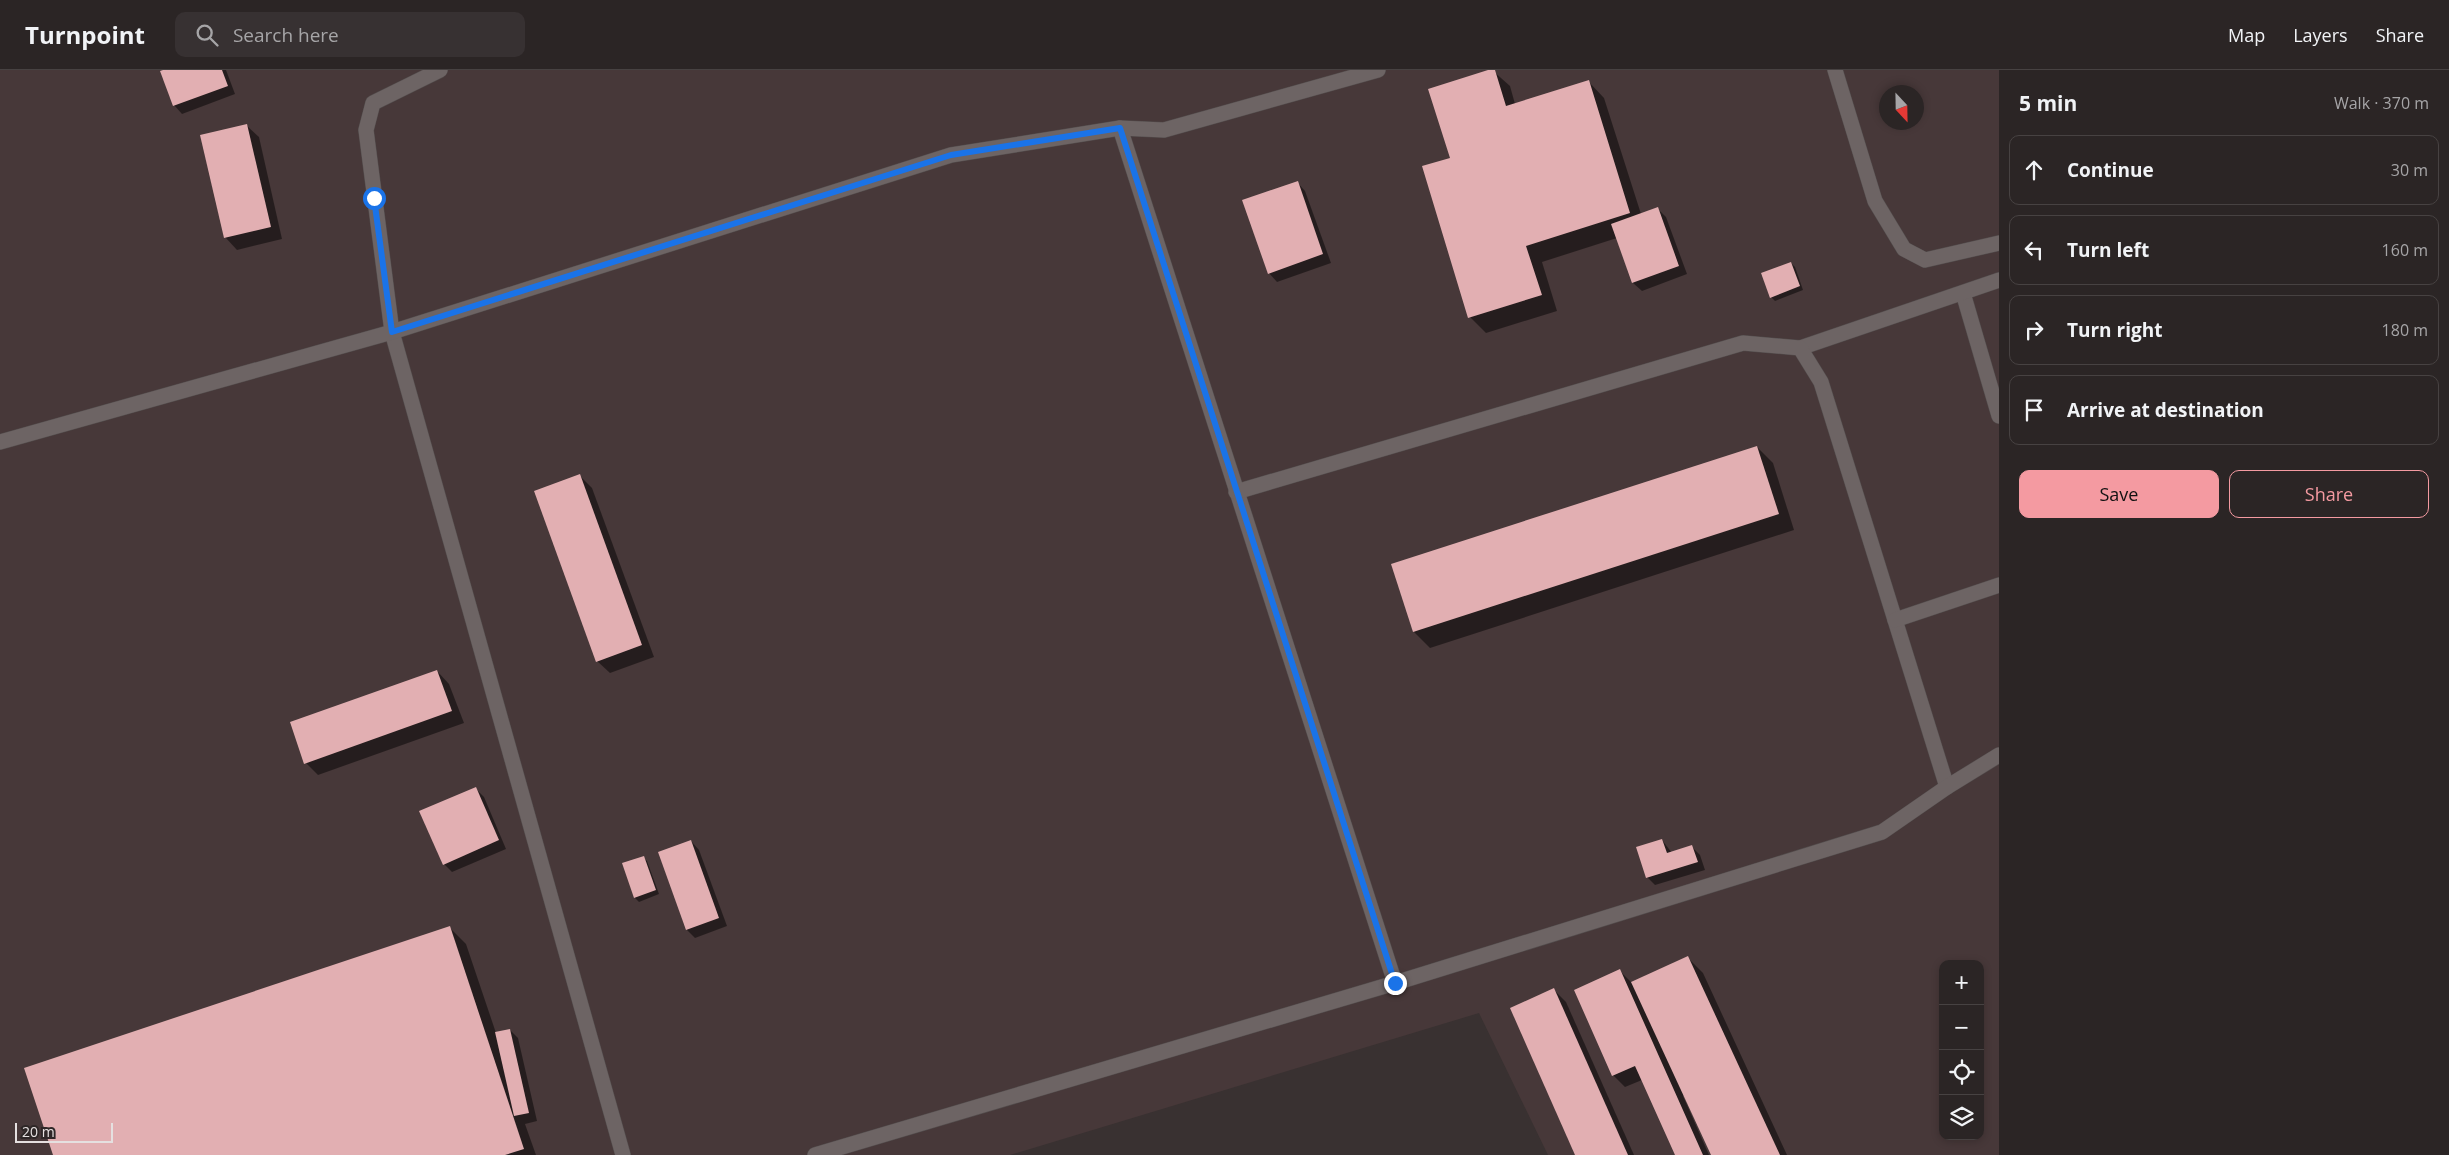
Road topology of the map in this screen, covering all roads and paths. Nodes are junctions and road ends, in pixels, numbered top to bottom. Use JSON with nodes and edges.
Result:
{"nodes":[{"id":1,"x":440,"y":70,"type":"edge"},
{"id":2,"x":1378,"y":70,"type":"edge"},
{"id":3,"x":1835,"y":70,"type":"edge"},
{"id":4,"x":1329,"y":77,"type":"edge"},
{"id":5,"x":1120,"y":128,"type":"junction"},
{"id":6,"x":1999,"y":243,"type":"edge"},
{"id":7,"x":1999,"y":280,"type":"edge"},
{"id":8,"x":1963,"y":292,"type":"junction"},
{"id":9,"x":392,"y":332,"type":"junction"},
{"id":10,"x":1800,"y":348,"type":"junction"},
{"id":11,"x":1999,"y":416,"type":"edge"},
{"id":12,"x":0,"y":442,"type":"edge"},
{"id":13,"x":1236,"y":492,"type":"junction"},
{"id":14,"x":1999,"y":584,"type":"edge"},
{"id":15,"x":1895,"y":620,"type":"junction"},
{"id":16,"x":1999,"y":756,"type":"edge"},
{"id":17,"x":1947,"y":787,"type":"junction"},
{"id":18,"x":1395,"y":983,"type":"junction"},
{"id":19,"x":623,"y":1155,"type":"edge"},
{"id":20,"x":815,"y":1155,"type":"edge"}],
"edges":[{"from":1,"to":9,"type":"lane"},
{"from":2,"to":4,"type":"lane"},
{"from":3,"to":6,"type":"lane"},
{"from":4,"to":5,"type":"lane"},
{"from":5,"to":9,"type":"lane"},
{"from":5,"to":13,"type":"lane"},
{"from":7,"to":8,"type":"lane"},
{"from":8,"to":10,"type":"lane"},
{"from":8,"to":11,"type":"lane"},
{"from":9,"to":12,"type":"lane"},
{"from":9,"to":19,"type":"lane"},
{"from":10,"to":13,"type":"lane"},
{"from":10,"to":15,"type":"lane"},
{"from":13,"to":18,"type":"lane"},
{"from":14,"to":15,"type":"lane"},
{"from":15,"to":17,"type":"lane"},
{"from":16,"to":17,"type":"lane"},
{"from":17,"to":18,"type":"lane"},
{"from":18,"to":20,"type":"lane"}]}
